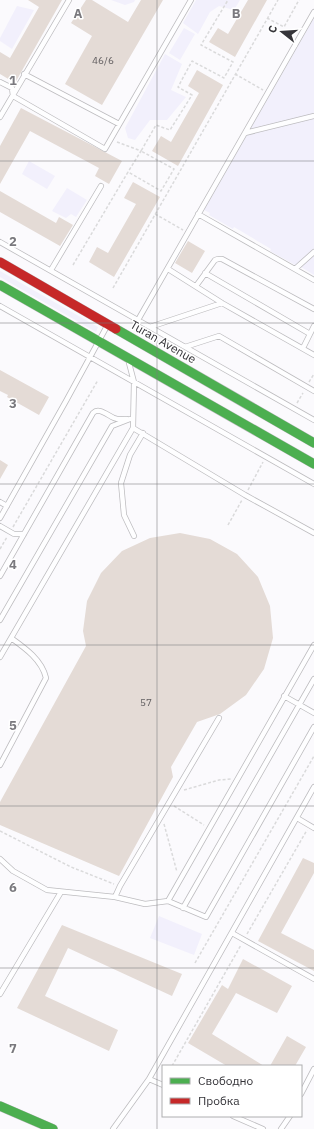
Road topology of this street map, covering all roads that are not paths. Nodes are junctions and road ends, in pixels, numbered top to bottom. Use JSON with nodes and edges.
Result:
{"nodes":[{"id":1,"x":69,"y":0,"type":"edge"},
{"id":2,"x":191,"y":0,"type":"edge"},
{"id":3,"x":314,"y":12,"type":"edge"},
{"id":4,"x":24,"y":74,"type":"junction"},
{"id":5,"x":0,"y":82,"type":"edge"},
{"id":6,"x":13,"y":96,"type":"junction"},
{"id":7,"x":314,"y":116,"type":"edge"},
{"id":8,"x":0,"y":117,"type":"edge"},
{"id":9,"x":119,"y":124,"type":"junction"},
{"id":10,"x":245,"y":133,"type":"junction"},
{"id":11,"x":101,"y":186,"type":"dead end"},
{"id":12,"x":198,"y":214,"type":"junction"},
{"id":13,"x":0,"y":242,"type":"edge"},
{"id":14,"x":314,"y":252,"type":"edge"},
{"id":15,"x":0,"y":262,"type":"edge"},
{"id":16,"x":168,"y":269,"type":"junction"},
{"id":17,"x":295,"y":269,"type":"junction"},
{"id":18,"x":50,"y":270,"type":"junction"},
{"id":19,"x":205,"y":273,"type":"junction"},
{"id":20,"x":314,"y":280,"type":"edge"},
{"id":21,"x":0,"y":285,"type":"edge"},
{"id":22,"x":196,"y":286,"type":"junction"},
{"id":23,"x":222,"y":303,"type":"junction"},
{"id":24,"x":0,"y":306,"type":"edge"},
{"id":25,"x":314,"y":309,"type":"edge"},
{"id":26,"x":138,"y":320,"type":"junction"},
{"id":27,"x":108,"y":325,"type":"junction"},
{"id":28,"x":314,"y":326,"type":"edge"},
{"id":29,"x":150,"y":327,"type":"junction"},
{"id":30,"x":310,"y":334,"type":"junction"},
{"id":31,"x":99,"y":341,"type":"junction"},
{"id":32,"x":185,"y":347,"type":"junction"},
{"id":33,"x":303,"y":348,"type":"junction"},
{"id":34,"x":314,"y":355,"type":"edge"},
{"id":35,"x":90,"y":357,"type":"junction"},
{"id":36,"x":128,"y":358,"type":"junction"},
{"id":37,"x":134,"y":382,"type":"junction"},
{"id":38,"x":314,"y":391,"type":"edge"},
{"id":39,"x":132,"y":419,"type":"junction"},
{"id":40,"x":314,"y":420,"type":"edge"},
{"id":41,"x":133,"y":428,"type":"junction"},
{"id":42,"x":143,"y":434,"type":"junction"},
{"id":43,"x":314,"y":443,"type":"edge"},
{"id":44,"x":314,"y":464,"type":"edge"},
{"id":45,"x":314,"y":484,"type":"edge"},
{"id":46,"x":0,"y":502,"type":"edge"},
{"id":47,"x":7,"y":506,"type":"junction"},
{"id":48,"x":0,"y":518,"type":"edge"},
{"id":49,"x":0,"y":526,"type":"edge"},
{"id":50,"x":314,"y":533,"type":"edge"},
{"id":51,"x":24,"y":534,"type":"junction"},
{"id":52,"x":134,"y":536,"type":"dead end"},
{"id":53,"x":0,"y":576,"type":"edge"},
{"id":54,"x":0,"y":620,"type":"edge"},
{"id":55,"x":11,"y":638,"type":"junction"},
{"id":56,"x":314,"y":644,"type":"edge"},
{"id":57,"x":0,"y":657,"type":"edge"},
{"id":58,"x":314,"y":679,"type":"edge"},
{"id":59,"x":284,"y":696,"type":"junction"},
{"id":60,"x":299,"y":705,"type":"junction"},
{"id":61,"x":314,"y":713,"type":"edge"},
{"id":62,"x":219,"y":718,"type":"dead end"},
{"id":63,"x":314,"y":728,"type":"edge"},
{"id":64,"x":0,"y":765,"type":"edge"},
{"id":65,"x":314,"y":787,"type":"edge"},
{"id":66,"x":297,"y":818,"type":"junction"},
{"id":67,"x":312,"y":827,"type":"edge"},
{"id":68,"x":0,"y":859,"type":"edge"},
{"id":69,"x":61,"y":892,"type":"junction"},
{"id":70,"x":115,"y":897,"type":"junction"},
{"id":71,"x":168,"y":900,"type":"junction"},
{"id":72,"x":183,"y":908,"type":"junction"},
{"id":73,"x":232,"y":933,"type":"junction"},
{"id":74,"x":314,"y":979,"type":"edge"},
{"id":75,"x":0,"y":994,"type":"edge"},
{"id":76,"x":314,"y":1069,"type":"edge"},
{"id":77,"x":149,"y":1079,"type":"junction"},
{"id":78,"x":162,"y":1085,"type":"edge"},
{"id":79,"x":302,"y":1092,"type":"edge"},
{"id":80,"x":0,"y":1106,"type":"edge"},
{"id":81,"x":235,"y":1117,"type":"edge"},
{"id":82,"x":289,"y":1117,"type":"edge"},
{"id":83,"x":53,"y":1129,"type":"edge"},
{"id":84,"x":113,"y":1129,"type":"edge"},
{"id":85,"x":263,"y":1129,"type":"edge"},
{"id":86,"x":281,"y":1129,"type":"edge"}],
"edges":[{"from":1,"to":4,"type":"lane"},
{"from":2,"to":9,"type":"lane"},
{"from":3,"to":10,"type":"lane"},
{"from":4,"to":6,"type":"lane"},
{"from":4,"to":9,"type":"lane"},
{"from":5,"to":6,"type":"lane"},
{"from":6,"to":8,"type":"lane"},
{"from":6,"to":9,"type":"lane"},
{"from":7,"to":10,"type":"lane"},
{"from":10,"to":12,"type":"lane"},
{"from":11,"to":18,"type":"lane"},
{"from":12,"to":16,"type":"lane"},
{"from":12,"to":17,"type":"lane"},
{"from":13,"to":18,"type":"lane"},
{"from":14,"to":17,"type":"lane"},
{"from":15,"to":27,"type":"main road","name":"Turan Avenue"},
{"from":16,"to":22,"type":"lane"},
{"from":16,"to":26,"type":"lane"},
{"from":17,"to":20,"type":"lane"},
{"from":18,"to":26,"type":"lane"},
{"from":19,"to":22,"type":"lane"},
{"from":19,"to":25,"type":"lane"},
{"from":19,"to":30,"type":"lane"},
{"from":21,"to":31,"type":"main road"},
{"from":22,"to":23,"type":"lane"},
{"from":23,"to":29,"type":"lane"},
{"from":23,"to":33,"type":"lane"},
{"from":24,"to":35,"type":"lane"},
{"from":26,"to":29,"type":"lane"},
{"from":27,"to":31,"type":"lane"},
{"from":27,"to":43,"type":"main road","name":"Turan Avenue"},
{"from":28,"to":30,"type":"lane"},
{"from":29,"to":32,"type":"lane"},
{"from":30,"to":33,"type":"lane"},
{"from":31,"to":35,"type":"lane"},
{"from":31,"to":36,"type":"main road"},
{"from":32,"to":38,"type":"lane"},
{"from":32,"to":40,"type":"lane"},
{"from":33,"to":34,"type":"lane"},
{"from":35,"to":37,"type":"lane"},
{"from":35,"to":47,"type":"lane"},
{"from":36,"to":37,"type":"lane"},
{"from":36,"to":44,"type":"main road"},
{"from":37,"to":39,"type":"lane"},
{"from":37,"to":45,"type":"lane"},
{"from":39,"to":41,"type":"lane"},
{"from":39,"to":51,"type":"lane"},
{"from":39,"to":54,"type":"lane"},
{"from":41,"to":42,"type":"lane"},
{"from":41,"to":55,"type":"lane"},
{"from":42,"to":50,"type":"lane"},
{"from":42,"to":52,"type":"lane"},
{"from":46,"to":47,"type":"lane"},
{"from":47,"to":48,"type":"lane"},
{"from":49,"to":51,"type":"lane"},
{"from":51,"to":53,"type":"lane"},
{"from":55,"to":57,"type":"lane"},
{"from":55,"to":64,"type":"lane"},
{"from":56,"to":59,"type":"lane"},
{"from":58,"to":60,"type":"lane"},
{"from":59,"to":60,"type":"lane"},
{"from":59,"to":71,"type":"lane"},
{"from":60,"to":61,"type":"lane"},
{"from":60,"to":72,"type":"lane"},
{"from":62,"to":70,"type":"lane"},
{"from":63,"to":72,"type":"lane"},
{"from":65,"to":66,"type":"lane"},
{"from":66,"to":67,"type":"lane"},
{"from":66,"to":73,"type":"lane"},
{"from":68,"to":69,"type":"lane"},
{"from":69,"to":70,"type":"lane"},
{"from":69,"to":75,"type":"lane"},
{"from":70,"to":71,"type":"lane"},
{"from":71,"to":72,"type":"lane"},
{"from":73,"to":74,"type":"lane"},
{"from":73,"to":77,"type":"lane"},
{"from":76,"to":79,"type":"lane"},
{"from":77,"to":78,"type":"lane"},
{"from":77,"to":84,"type":"lane"},
{"from":80,"to":83,"type":"main road"},
{"from":81,"to":85,"type":"lane"},
{"from":82,"to":86,"type":"lane"}]}
